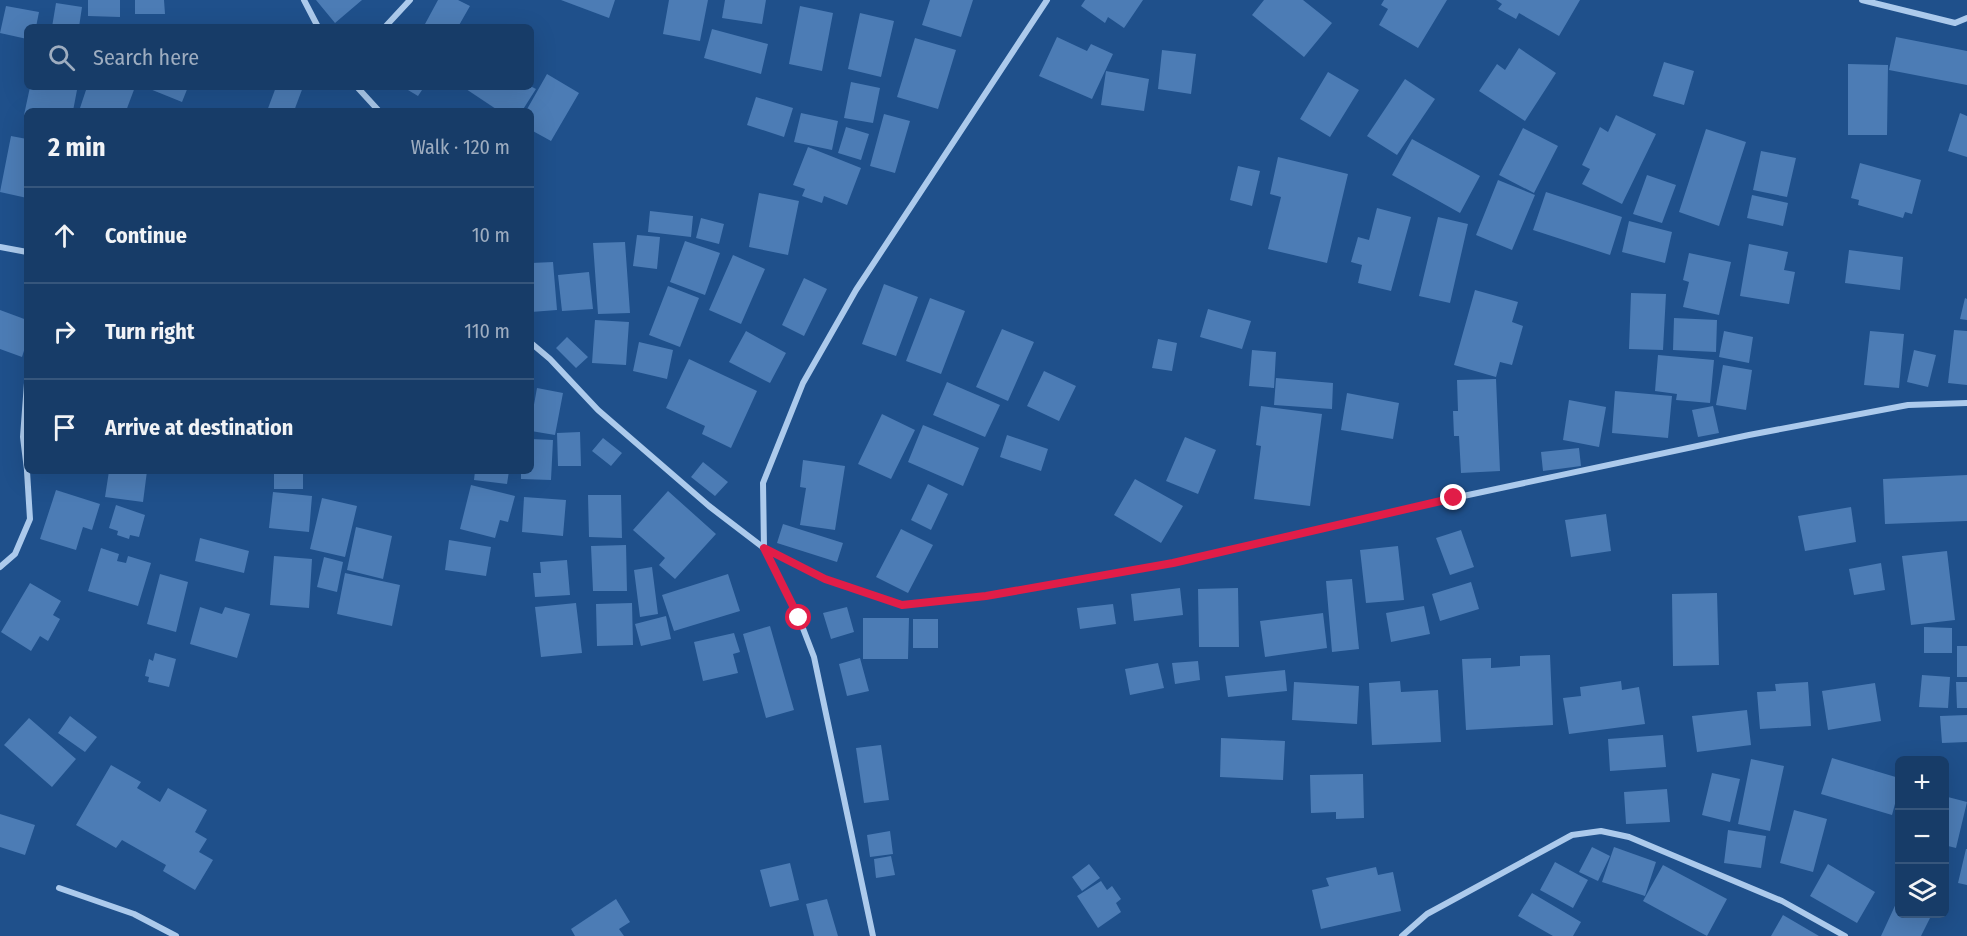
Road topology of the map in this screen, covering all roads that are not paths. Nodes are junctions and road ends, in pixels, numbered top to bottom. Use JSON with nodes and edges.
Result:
{"nodes":[{"id":1,"x":304,"y":0,"type":"edge"},
{"id":2,"x":410,"y":0,"type":"edge"},
{"id":3,"x":1047,"y":0,"type":"edge"},
{"id":4,"x":1862,"y":0,"type":"edge"},
{"id":5,"x":1967,"y":18,"type":"edge"},
{"id":6,"x":316,"y":24,"type":"edge"},
{"id":7,"x":388,"y":24,"type":"edge"},
{"id":8,"x":360,"y":90,"type":"edge"},
{"id":9,"x":376,"y":108,"type":"edge"},
{"id":10,"x":0,"y":247,"type":"edge"},
{"id":11,"x":24,"y":251,"type":"edge"},
{"id":12,"x":534,"y":346,"type":"edge"},
{"id":13,"x":1967,"y":403,"type":"edge"},
{"id":14,"x":24,"y":424,"type":"edge"},
{"id":15,"x":24,"y":445,"type":"edge"},
{"id":16,"x":27,"y":474,"type":"edge"},
{"id":17,"x":764,"y":548,"type":"junction"},
{"id":18,"x":0,"y":567,"type":"edge"},
{"id":19,"x":59,"y":888,"type":"dead end"},
{"id":20,"x":176,"y":936,"type":"edge"},
{"id":21,"x":873,"y":936,"type":"edge"},
{"id":22,"x":1402,"y":936,"type":"edge"},
{"id":23,"x":1845,"y":936,"type":"edge"}],
"edges":[{"from":1,"to":6,"type":"street"},
{"from":2,"to":7,"type":"street"},
{"from":3,"to":17,"type":"street"},
{"from":4,"to":5,"type":"street"},
{"from":8,"to":9,"type":"street"},
{"from":10,"to":11,"type":"street"},
{"from":12,"to":17,"type":"street"},
{"from":13,"to":17,"type":"street"},
{"from":14,"to":15,"type":"street"},
{"from":16,"to":18,"type":"street"},
{"from":17,"to":21,"type":"street"},
{"from":19,"to":20,"type":"street"},
{"from":22,"to":23,"type":"street"}]}
